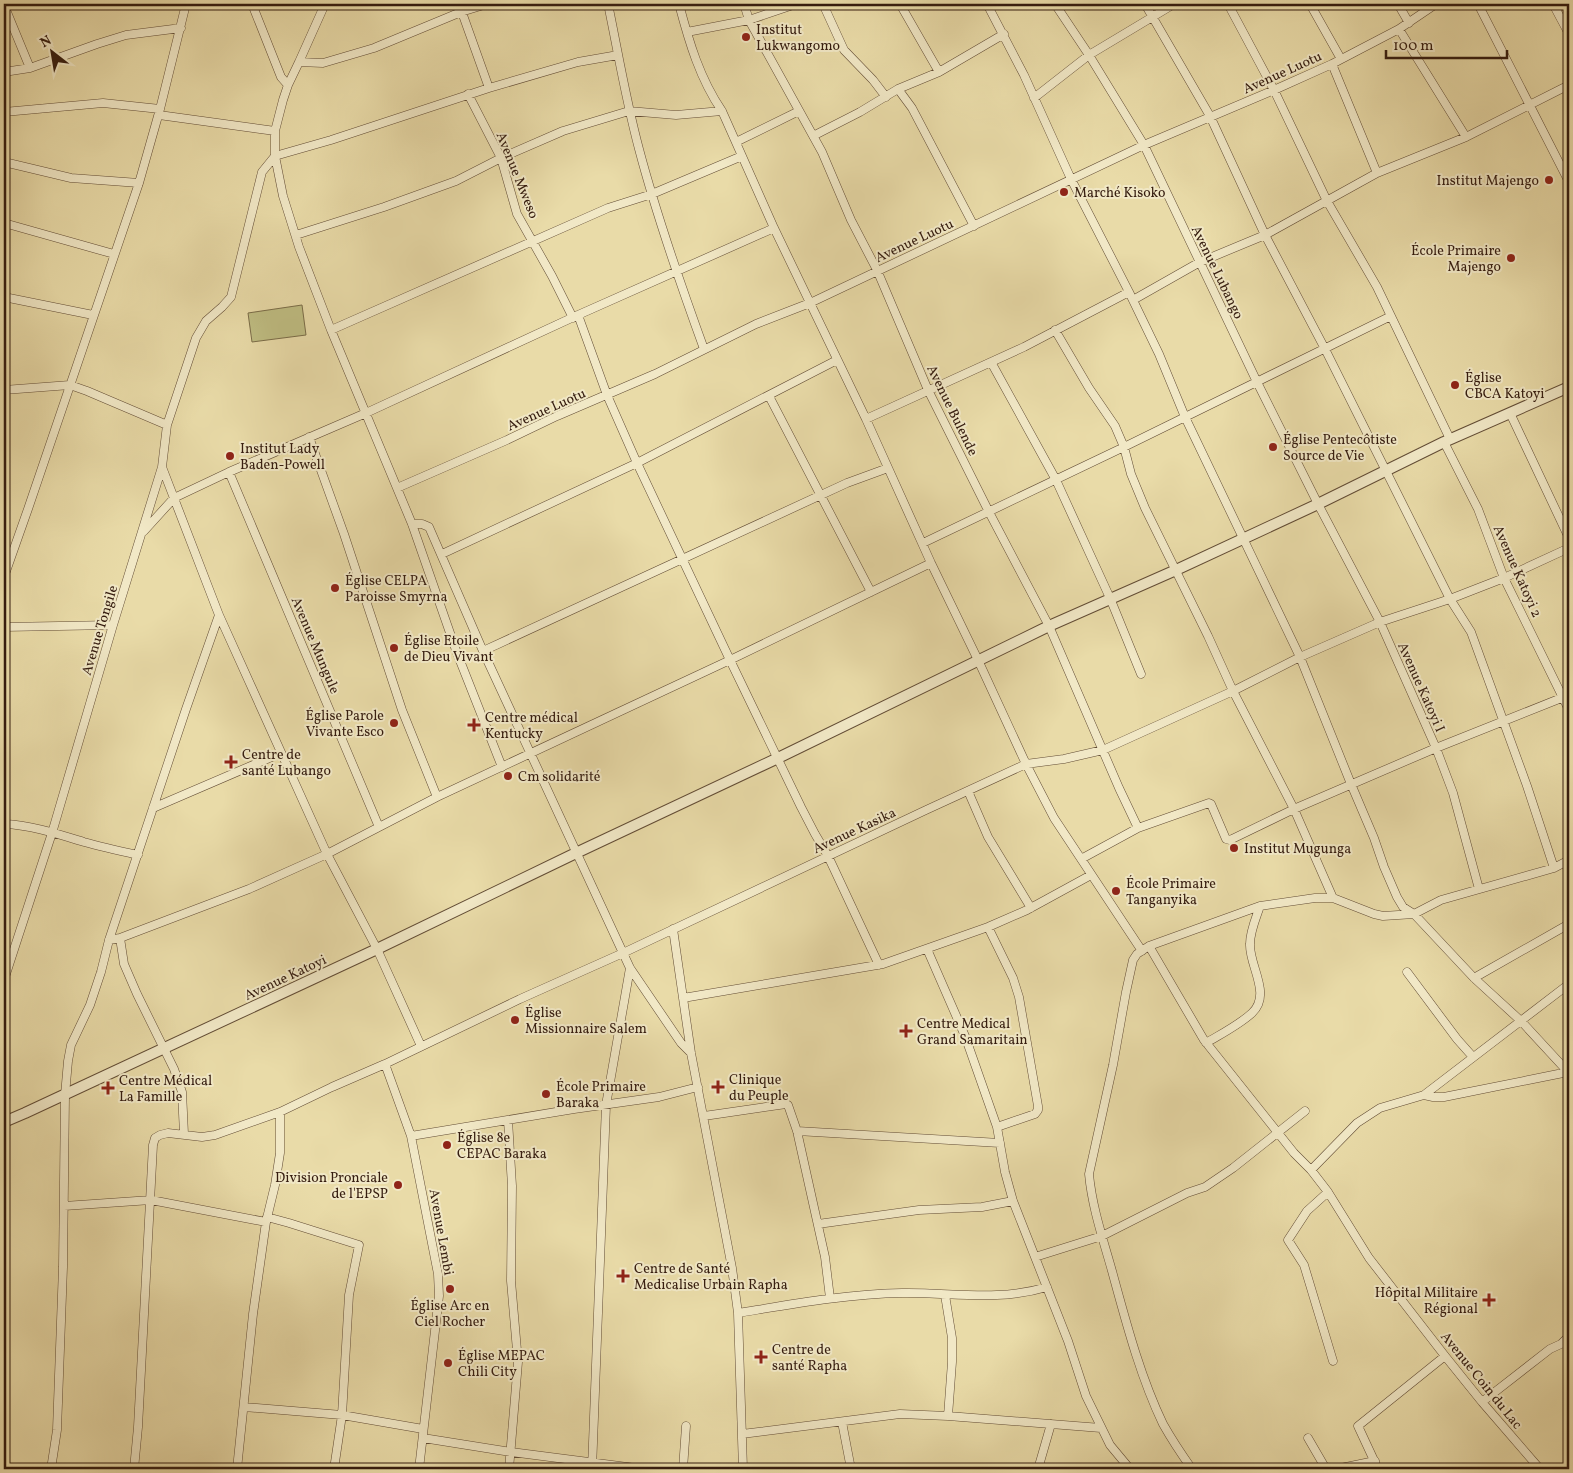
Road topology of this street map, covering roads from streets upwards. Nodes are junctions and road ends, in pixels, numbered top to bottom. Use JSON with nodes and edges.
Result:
{"nodes":[{"id":1,"x":186,"y":4,"type":"edge"},
{"id":2,"x":252,"y":4,"type":"edge"},
{"id":3,"x":325,"y":4,"type":"edge"},
{"id":4,"x":487,"y":4,"type":"edge"},
{"id":5,"x":608,"y":4,"type":"edge"},
{"id":6,"x":679,"y":4,"type":"edge"},
{"id":7,"x":744,"y":4,"type":"edge"},
{"id":8,"x":796,"y":4,"type":"edge"},
{"id":9,"x":823,"y":4,"type":"edge"},
{"id":10,"x":900,"y":4,"type":"edge"},
{"id":11,"x":987,"y":4,"type":"edge"},
{"id":12,"x":1054,"y":4,"type":"edge"},
{"id":13,"x":1145,"y":4,"type":"edge"},
{"id":14,"x":1174,"y":4,"type":"edge"},
{"id":15,"x":1228,"y":4,"type":"edge"},
{"id":16,"x":1310,"y":4,"type":"edge"},
{"id":17,"x":1398,"y":4,"type":"edge"},
{"id":18,"x":1436,"y":4,"type":"edge"},
{"id":19,"x":1478,"y":4,"type":"edge"},
{"id":20,"x":1553,"y":4,"type":"edge"},
{"id":21,"x":4,"y":5,"type":"edge"},
{"id":22,"x":460,"y":8,"type":"edge"},
{"id":23,"x":1154,"y":17,"type":"junction"},
{"id":24,"x":749,"y":20,"type":"junction"},
{"id":25,"x":1409,"y":22,"type":"junction"},
{"id":26,"x":181,"y":28,"type":"junction"},
{"id":27,"x":1399,"y":29,"type":"junction"},
{"id":28,"x":687,"y":32,"type":"junction"},
{"id":29,"x":1004,"y":34,"type":"junction"},
{"id":30,"x":1569,"y":34,"type":"edge"},
{"id":31,"x":618,"y":55,"type":"junction"},
{"id":32,"x":1089,"y":55,"type":"junction"},
{"id":33,"x":1341,"y":59,"type":"junction"},
{"id":34,"x":300,"y":62,"type":"junction"},
{"id":35,"x":1332,"y":64,"type":"junction"},
{"id":36,"x":30,"y":68,"type":"junction"},
{"id":37,"x":4,"y":72,"type":"edge"},
{"id":38,"x":939,"y":72,"type":"junction"},
{"id":39,"x":288,"y":85,"type":"junction"},
{"id":40,"x":1569,"y":85,"type":"edge"},
{"id":41,"x":489,"y":88,"type":"junction"},
{"id":42,"x":898,"y":90,"type":"junction"},
{"id":43,"x":1274,"y":90,"type":"junction"},
{"id":44,"x":468,"y":94,"type":"junction"},
{"id":45,"x":886,"y":97,"type":"junction"},
{"id":46,"x":1034,"y":98,"type":"junction"},
{"id":47,"x":1530,"y":104,"type":"junction"},
{"id":48,"x":629,"y":111,"type":"junction"},
{"id":49,"x":722,"y":111,"type":"junction"},
{"id":50,"x":799,"y":111,"type":"junction"},
{"id":51,"x":4,"y":112,"type":"edge"},
{"id":52,"x":160,"y":112,"type":"junction"},
{"id":53,"x":1210,"y":116,"type":"junction"},
{"id":54,"x":275,"y":131,"type":"junction"},
{"id":55,"x":813,"y":136,"type":"junction"},
{"id":56,"x":1466,"y":137,"type":"junction"},
{"id":57,"x":736,"y":142,"type":"junction"},
{"id":58,"x":1144,"y":144,"type":"junction"},
{"id":59,"x":275,"y":156,"type":"junction"},
{"id":60,"x":742,"y":156,"type":"junction"},
{"id":61,"x":501,"y":158,"type":"junction"},
{"id":62,"x":4,"y":162,"type":"edge"},
{"id":63,"x":1377,"y":173,"type":"junction"},
{"id":64,"x":1071,"y":179,"type":"junction"},
{"id":65,"x":1569,"y":182,"type":"edge"},
{"id":66,"x":139,"y":183,"type":"junction"},
{"id":67,"x":652,"y":194,"type":"junction"},
{"id":68,"x":1327,"y":201,"type":"junction"},
{"id":69,"x":4,"y":223,"type":"edge"},
{"id":70,"x":974,"y":226,"type":"junction"},
{"id":71,"x":774,"y":228,"type":"junction"},
{"id":72,"x":296,"y":235,"type":"junction"},
{"id":73,"x":1265,"y":235,"type":"junction"},
{"id":74,"x":532,"y":240,"type":"junction"},
{"id":75,"x":114,"y":254,"type":"junction"},
{"id":76,"x":1200,"y":262,"type":"junction"},
{"id":77,"x":877,"y":270,"type":"junction"},
{"id":78,"x":676,"y":271,"type":"junction"},
{"id":79,"x":1129,"y":292,"type":"junction"},
{"id":80,"x":4,"y":297,"type":"edge"},
{"id":81,"x":1133,"y":300,"type":"junction"},
{"id":82,"x":810,"y":303,"type":"junction"},
{"id":83,"x":93,"y":314,"type":"junction"},
{"id":84,"x":575,"y":316,"type":"junction"},
{"id":85,"x":1391,"y":316,"type":"junction"},
{"id":86,"x":331,"y":330,"type":"junction"},
{"id":87,"x":1055,"y":330,"type":"junction"},
{"id":88,"x":704,"y":349,"type":"junction"},
{"id":89,"x":1325,"y":349,"type":"junction"},
{"id":90,"x":837,"y":360,"type":"junction"},
{"id":91,"x":991,"y":362,"type":"junction"},
{"id":92,"x":1257,"y":382,"type":"junction"},
{"id":93,"x":70,"y":385,"type":"junction"},
{"id":94,"x":1569,"y":387,"type":"edge"},
{"id":95,"x":4,"y":390,"type":"edge"},
{"id":96,"x":928,"y":390,"type":"junction"},
{"id":97,"x":607,"y":395,"type":"junction"},
{"id":98,"x":769,"y":396,"type":"junction"},
{"id":99,"x":366,"y":413,"type":"junction"},
{"id":100,"x":1510,"y":413,"type":"junction"},
{"id":101,"x":1185,"y":418,"type":"junction"},
{"id":102,"x":866,"y":419,"type":"junction"},
{"id":103,"x":166,"y":426,"type":"junction"},
{"id":104,"x":309,"y":437,"type":"junction"},
{"id":105,"x":1447,"y":440,"type":"junction"},
{"id":106,"x":1124,"y":448,"type":"junction"},
{"id":107,"x":638,"y":463,"type":"junction"},
{"id":108,"x":162,"y":467,"type":"junction"},
{"id":109,"x":888,"y":468,"type":"junction"},
{"id":110,"x":1385,"y":470,"type":"junction"},
{"id":111,"x":229,"y":472,"type":"junction"},
{"id":112,"x":1056,"y":480,"type":"junction"},
{"id":113,"x":397,"y":488,"type":"junction"},
{"id":114,"x":820,"y":496,"type":"junction"},
{"id":115,"x":174,"y":498,"type":"junction"},
{"id":116,"x":1318,"y":504,"type":"junction"},
{"id":117,"x":989,"y":512,"type":"junction"},
{"id":118,"x":412,"y":524,"type":"junction"},
{"id":119,"x":141,"y":534,"type":"junction"},
{"id":120,"x":1243,"y":538,"type":"junction"},
{"id":121,"x":1569,"y":538,"type":"edge"},
{"id":122,"x":923,"y":543,"type":"junction"},
{"id":123,"x":1569,"y":548,"type":"edge"},
{"id":124,"x":442,"y":554,"type":"junction"},
{"id":125,"x":683,"y":559,"type":"junction"},
{"id":126,"x":931,"y":563,"type":"junction"},
{"id":127,"x":1176,"y":570,"type":"junction"},
{"id":128,"x":4,"y":577,"type":"edge"},
{"id":129,"x":1504,"y":578,"type":"junction"},
{"id":130,"x":871,"y":592,"type":"junction"},
{"id":131,"x":1110,"y":598,"type":"junction"},
{"id":132,"x":1450,"y":599,"type":"junction"},
{"id":133,"x":219,"y":615,"type":"junction"},
{"id":134,"x":1380,"y":622,"type":"junction"},
{"id":135,"x":113,"y":625,"type":"junction"},
{"id":136,"x":1049,"y":626,"type":"junction"},
{"id":137,"x":4,"y":627,"type":"edge"},
{"id":138,"x":483,"y":651,"type":"junction"},
{"id":139,"x":1300,"y":657,"type":"junction"},
{"id":140,"x":730,"y":660,"type":"junction"},
{"id":141,"x":978,"y":660,"type":"junction"},
{"id":142,"x":1141,"y":674,"type":"dead end"},
{"id":143,"x":1233,"y":691,"type":"junction"},
{"id":144,"x":1566,"y":696,"type":"edge"},
{"id":145,"x":1569,"y":710,"type":"edge"},
{"id":146,"x":1502,"y":721,"type":"junction"},
{"id":147,"x":1436,"y":748,"type":"junction"},
{"id":148,"x":1103,"y":750,"type":"junction"},
{"id":149,"x":281,"y":753,"type":"junction"},
{"id":150,"x":530,"y":754,"type":"junction"},
{"id":151,"x":778,"y":758,"type":"junction"},
{"id":152,"x":1026,"y":764,"type":"junction"},
{"id":153,"x":502,"y":767,"type":"junction"},
{"id":154,"x":1351,"y":784,"type":"junction"},
{"id":155,"x":968,"y":791,"type":"junction"},
{"id":156,"x":437,"y":797,"type":"junction"},
{"id":157,"x":153,"y":808,"type":"junction"},
{"id":158,"x":1294,"y":809,"type":"junction"},
{"id":159,"x":4,"y":824,"type":"edge"},
{"id":160,"x":379,"y":827,"type":"junction"},
{"id":161,"x":1138,"y":828,"type":"junction"},
{"id":162,"x":52,"y":833,"type":"junction"},
{"id":163,"x":576,"y":853,"type":"junction"},
{"id":164,"x":327,"y":854,"type":"junction"},
{"id":165,"x":138,"y":855,"type":"junction"},
{"id":166,"x":828,"y":856,"type":"junction"},
{"id":167,"x":1081,"y":860,"type":"junction"},
{"id":168,"x":1569,"y":860,"type":"edge"},
{"id":169,"x":1554,"y":868,"type":"junction"},
{"id":170,"x":1091,"y":874,"type":"junction"},
{"id":171,"x":1479,"y":889,"type":"junction"},
{"id":172,"x":1333,"y":898,"type":"junction"},
{"id":173,"x":1260,"y":906,"type":"junction"},
{"id":174,"x":1031,"y":908,"type":"junction"},
{"id":175,"x":1414,"y":914,"type":"junction"},
{"id":176,"x":1569,"y":924,"type":"edge"},
{"id":177,"x":988,"y":927,"type":"junction"},
{"id":178,"x":672,"y":929,"type":"junction"},
{"id":179,"x":120,"y":938,"type":"junction"},
{"id":180,"x":109,"y":940,"type":"junction"},
{"id":181,"x":1149,"y":946,"type":"junction"},
{"id":182,"x":377,"y":949,"type":"junction"},
{"id":183,"x":927,"y":949,"type":"junction"},
{"id":184,"x":1142,"y":951,"type":"junction"},
{"id":185,"x":624,"y":953,"type":"junction"},
{"id":186,"x":879,"y":965,"type":"junction"},
{"id":187,"x":630,"y":968,"type":"junction"},
{"id":188,"x":1407,"y":972,"type":"dead end"},
{"id":189,"x":1474,"y":978,"type":"junction"},
{"id":190,"x":4,"y":980,"type":"edge"},
{"id":191,"x":1569,"y":984,"type":"edge"},
{"id":192,"x":683,"y":998,"type":"junction"},
{"id":193,"x":1521,"y":1021,"type":"junction"},
{"id":194,"x":1206,"y":1043,"type":"junction"},
{"id":195,"x":421,"y":1046,"type":"junction"},
{"id":196,"x":164,"y":1048,"type":"junction"},
{"id":197,"x":691,"y":1053,"type":"junction"},
{"id":198,"x":1474,"y":1057,"type":"junction"},
{"id":199,"x":385,"y":1064,"type":"junction"},
{"id":200,"x":1569,"y":1072,"type":"edge"},
{"id":201,"x":698,"y":1087,"type":"junction"},
{"id":202,"x":65,"y":1095,"type":"junction"},
{"id":203,"x":1424,"y":1095,"type":"junction"},
{"id":204,"x":606,"y":1105,"type":"junction"},
{"id":205,"x":1305,"y":1111,"type":"dead end"},
{"id":206,"x":280,"y":1112,"type":"junction"},
{"id":207,"x":704,"y":1116,"type":"junction"},
{"id":208,"x":508,"y":1120,"type":"junction"},
{"id":209,"x":4,"y":1122,"type":"edge"},
{"id":210,"x":997,"y":1127,"type":"junction"},
{"id":211,"x":797,"y":1130,"type":"junction"},
{"id":212,"x":1278,"y":1132,"type":"junction"},
{"id":213,"x":184,"y":1134,"type":"junction"},
{"id":214,"x":411,"y":1136,"type":"junction"},
{"id":215,"x":1000,"y":1143,"type":"junction"},
{"id":216,"x":1311,"y":1170,"type":"junction"},
{"id":217,"x":1328,"y":1192,"type":"junction"},
{"id":218,"x":151,"y":1200,"type":"junction"},
{"id":219,"x":1013,"y":1201,"type":"junction"},
{"id":220,"x":64,"y":1206,"type":"junction"},
{"id":221,"x":267,"y":1220,"type":"junction"},
{"id":222,"x":818,"y":1224,"type":"junction"},
{"id":223,"x":1102,"y":1236,"type":"junction"},
{"id":224,"x":1035,"y":1257,"type":"junction"},
{"id":225,"x":1046,"y":1287,"type":"junction"},
{"id":226,"x":945,"y":1295,"type":"junction"},
{"id":227,"x":830,"y":1298,"type":"junction"},
{"id":228,"x":738,"y":1313,"type":"junction"},
{"id":229,"x":1569,"y":1336,"type":"edge"},
{"id":230,"x":1445,"y":1356,"type":"junction"},
{"id":231,"x":1333,"y":1361,"type":"dead end"},
{"id":232,"x":1482,"y":1402,"type":"junction"},
{"id":233,"x":244,"y":1408,"type":"junction"},
{"id":234,"x":342,"y":1415,"type":"junction"},
{"id":235,"x":948,"y":1416,"type":"junction"},
{"id":236,"x":842,"y":1422,"type":"junction"},
{"id":237,"x":1050,"y":1424,"type":"junction"},
{"id":238,"x":686,"y":1426,"type":"dead end"},
{"id":239,"x":1101,"y":1428,"type":"junction"},
{"id":240,"x":423,"y":1429,"type":"junction"},
{"id":241,"x":742,"y":1434,"type":"junction"},
{"id":242,"x":423,"y":1438,"type":"junction"},
{"id":243,"x":1308,"y":1438,"type":"dead end"},
{"id":244,"x":511,"y":1452,"type":"junction"},
{"id":245,"x":1377,"y":1465,"type":"edge"},
{"id":246,"x":592,"y":1466,"type":"edge"},
{"id":247,"x":51,"y":1469,"type":"edge"},
{"id":248,"x":134,"y":1469,"type":"edge"},
{"id":249,"x":237,"y":1469,"type":"edge"},
{"id":250,"x":334,"y":1469,"type":"edge"},
{"id":251,"x":419,"y":1469,"type":"edge"},
{"id":252,"x":509,"y":1469,"type":"edge"},
{"id":253,"x":643,"y":1469,"type":"edge"},
{"id":254,"x":683,"y":1469,"type":"edge"},
{"id":255,"x":743,"y":1469,"type":"edge"},
{"id":256,"x":852,"y":1469,"type":"edge"},
{"id":257,"x":1038,"y":1469,"type":"edge"},
{"id":258,"x":1130,"y":1469,"type":"edge"},
{"id":259,"x":1192,"y":1469,"type":"edge"},
{"id":260,"x":1326,"y":1469,"type":"edge"},
{"id":261,"x":1336,"y":1469,"type":"edge"},
{"id":262,"x":1540,"y":1469,"type":"edge"}],
"edges":[{"from":1,"to":26,"type":"street"},
{"from":2,"to":39,"type":"street"},
{"from":3,"to":34,"type":"street"},
{"from":4,"to":22,"type":"street"},
{"from":5,"to":31,"type":"street"},
{"from":6,"to":28,"type":"street"},
{"from":7,"to":24,"type":"street","name":"Avenue Bulende"},
{"from":8,"to":24,"type":"street"},
{"from":9,"to":45,"type":"street"},
{"from":10,"to":38,"type":"street"},
{"from":11,"to":29,"type":"street"},
{"from":12,"to":32,"type":"street","name":"Avenue Lubango"},
{"from":13,"to":23,"type":"street"},
{"from":14,"to":23,"type":"street"},
{"from":15,"to":43,"type":"street","name":"Avenue Katoyi 2"},
{"from":16,"to":33,"type":"street"},
{"from":17,"to":25,"type":"street"},
{"from":18,"to":25,"type":"street","name":"Avenue Luotu"},
{"from":19,"to":47,"type":"street"},
{"from":20,"to":30,"type":"street"},
{"from":21,"to":36,"type":"street"},
{"from":22,"to":34,"type":"street"},
{"from":22,"to":41,"type":"street"},
{"from":23,"to":32,"type":"street"},
{"from":23,"to":53,"type":"street"},
{"from":24,"to":28,"type":"street"},
{"from":24,"to":50,"type":"street","name":"Avenue Bulende"},
{"from":25,"to":27,"type":"street","name":"Avenue Luotu"},
{"from":26,"to":36,"type":"street"},
{"from":26,"to":52,"type":"street"},
{"from":27,"to":33,"type":"street","name":"Avenue Luotu"},
{"from":27,"to":56,"type":"street"},
{"from":28,"to":49,"type":"street"},
{"from":29,"to":38,"type":"street"},
{"from":29,"to":46,"type":"street"},
{"from":31,"to":41,"type":"street"},
{"from":31,"to":48,"type":"street"},
{"from":32,"to":46,"type":"street"},
{"from":32,"to":58,"type":"street","name":"Avenue Lubango"},
{"from":33,"to":35,"type":"street","name":"Avenue Luotu"},
{"from":34,"to":39,"type":"street"},
{"from":35,"to":43,"type":"street","name":"Avenue Luotu"},
{"from":35,"to":63,"type":"street"},
{"from":36,"to":37,"type":"street"},
{"from":38,"to":42,"type":"street"},
{"from":39,"to":54,"type":"street"},
{"from":40,"to":47,"type":"street"},
{"from":41,"to":44,"type":"street"},
{"from":42,"to":45,"type":"street"},
{"from":42,"to":70,"type":"street"},
{"from":43,"to":53,"type":"street","name":"Avenue Luotu"},
{"from":43,"to":68,"type":"street","name":"Avenue Katoyi 2"},
{"from":44,"to":59,"type":"street"},
{"from":44,"to":61,"type":"street","name":"Avenue Mweso"},
{"from":45,"to":55,"type":"street"},
{"from":46,"to":64,"type":"street"},
{"from":47,"to":56,"type":"street"},
{"from":47,"to":65,"type":"street"},
{"from":48,"to":49,"type":"street"},
{"from":48,"to":61,"type":"street"},
{"from":48,"to":67,"type":"street"},
{"from":49,"to":57,"type":"street"},
{"from":50,"to":55,"type":"street","name":"Avenue Bulende"},
{"from":50,"to":57,"type":"street"},
{"from":51,"to":52,"type":"street"},
{"from":52,"to":54,"type":"street"},
{"from":52,"to":66,"type":"street"},
{"from":53,"to":58,"type":"street","name":"Avenue Luotu"},
{"from":53,"to":73,"type":"street"},
{"from":54,"to":59,"type":"street"},
{"from":55,"to":77,"type":"street","name":"Avenue Bulende"},
{"from":56,"to":63,"type":"street"},
{"from":57,"to":60,"type":"street"},
{"from":58,"to":64,"type":"street","name":"Avenue Luotu"},
{"from":58,"to":76,"type":"street","name":"Avenue Lubango"},
{"from":59,"to":72,"type":"street"},
{"from":59,"to":103,"type":"street"},
{"from":60,"to":67,"type":"street"},
{"from":60,"to":71,"type":"street"},
{"from":61,"to":72,"type":"street"},
{"from":61,"to":74,"type":"street","name":"Avenue Mweso"},
{"from":62,"to":66,"type":"street"},
{"from":63,"to":68,"type":"street"},
{"from":64,"to":70,"type":"street","name":"Avenue Luotu"},
{"from":64,"to":79,"type":"street"},
{"from":66,"to":75,"type":"street"},
{"from":67,"to":74,"type":"street"},
{"from":67,"to":78,"type":"street"},
{"from":68,"to":73,"type":"street"},
{"from":68,"to":85,"type":"street","name":"Avenue Katoyi 2"},
{"from":69,"to":75,"type":"street"},
{"from":70,"to":77,"type":"street","name":"Avenue Luotu"},
{"from":71,"to":78,"type":"street","name":"Avenue Tongile"},
{"from":71,"to":82,"type":"street"},
{"from":72,"to":86,"type":"street"},
{"from":73,"to":76,"type":"street"},
{"from":73,"to":89,"type":"street"},
{"from":74,"to":84,"type":"street","name":"Avenue Mweso"},
{"from":74,"to":86,"type":"street"},
{"from":75,"to":83,"type":"street"},
{"from":76,"to":81,"type":"street"},
{"from":76,"to":92,"type":"street","name":"Avenue Lubango"},
{"from":77,"to":82,"type":"street","name":"Avenue Luotu"},
{"from":77,"to":96,"type":"street","name":"Avenue Bulende"},
{"from":78,"to":84,"type":"street","name":"Avenue Tongile"},
{"from":78,"to":88,"type":"street"},
{"from":79,"to":81,"type":"street"},
{"from":79,"to":87,"type":"street"},
{"from":80,"to":83,"type":"street"},
{"from":81,"to":101,"type":"street"},
{"from":82,"to":88,"type":"street","name":"Avenue Luotu"},
{"from":82,"to":90,"type":"street"},
{"from":83,"to":93,"type":"street"},
{"from":84,"to":97,"type":"street","name":"Avenue Mweso"},
{"from":84,"to":99,"type":"street","name":"Avenue Tongile"},
{"from":85,"to":89,"type":"street"},
{"from":85,"to":105,"type":"street","name":"Avenue Katoyi 2"},
{"from":86,"to":99,"type":"street"},
{"from":87,"to":91,"type":"street"},
{"from":87,"to":106,"type":"street"},
{"from":88,"to":97,"type":"street","name":"Avenue Luotu"},
{"from":89,"to":92,"type":"street"},
{"from":89,"to":110,"type":"street"},
{"from":90,"to":98,"type":"street"},
{"from":90,"to":102,"type":"street"},
{"from":91,"to":96,"type":"street"},
{"from":91,"to":112,"type":"street"},
{"from":92,"to":101,"type":"street"},
{"from":92,"to":116,"type":"street","name":"Avenue Lubango"},
{"from":93,"to":95,"type":"street"},
{"from":93,"to":103,"type":"street"},
{"from":93,"to":128,"type":"street"},
{"from":94,"to":100,"type":"street","name":"Avenue Katoyi"},
{"from":96,"to":102,"type":"street"},
{"from":96,"to":117,"type":"street","name":"Avenue Bulende"},
{"from":97,"to":107,"type":"street","name":"Avenue Mweso"},
{"from":97,"to":113,"type":"street","name":"Avenue Luotu"},
{"from":98,"to":107,"type":"street"},
{"from":98,"to":114,"type":"street"},
{"from":99,"to":104,"type":"street","name":"Avenue Tongile"},
{"from":99,"to":113,"type":"street"},
{"from":100,"to":105,"type":"street","name":"Avenue Katoyi"},
{"from":100,"to":121,"type":"street"},
{"from":101,"to":106,"type":"street"},
{"from":101,"to":120,"type":"street"},
{"from":102,"to":109,"type":"street"},
{"from":103,"to":108,"type":"street"},
{"from":104,"to":111,"type":"street","name":"Avenue Tongile"},
{"from":104,"to":156,"type":"street"},
{"from":105,"to":110,"type":"street","name":"Avenue Katoyi"},
{"from":105,"to":129,"type":"street","name":"Avenue Katoyi 2"},
{"from":106,"to":112,"type":"street"},
{"from":106,"to":127,"type":"street"},
{"from":107,"to":124,"type":"street"},
{"from":107,"to":125,"type":"street","name":"Avenue Mweso"},
{"from":108,"to":115,"type":"street"},
{"from":108,"to":119,"type":"street"},
{"from":109,"to":114,"type":"street"},
{"from":109,"to":122,"type":"street"},
{"from":110,"to":116,"type":"street","name":"Avenue Katoyi"},
{"from":110,"to":132,"type":"street"},
{"from":111,"to":115,"type":"street","name":"Avenue Tongile"},
{"from":111,"to":160,"type":"street","name":"Avenue Mungule"},
{"from":112,"to":117,"type":"street"},
{"from":112,"to":131,"type":"street"},
{"from":113,"to":118,"type":"street"},
{"from":114,"to":125,"type":"street"},
{"from":114,"to":130,"type":"street"},
{"from":115,"to":119,"type":"street","name":"Avenue Tongile"},
{"from":115,"to":133,"type":"street"},
{"from":116,"to":120,"type":"street","name":"Avenue Katoyi"},
{"from":116,"to":134,"type":"street","name":"Avenue Katoyi I"},
{"from":117,"to":122,"type":"street"},
{"from":117,"to":136,"type":"street","name":"Avenue Bulende"},
{"from":118,"to":124,"type":"street"},
{"from":118,"to":153,"type":"street"},
{"from":119,"to":135,"type":"street","name":"Avenue Tongile"},
{"from":120,"to":127,"type":"street","name":"Avenue Katoyi"},
{"from":120,"to":139,"type":"street"},
{"from":122,"to":126,"type":"street"},
{"from":123,"to":129,"type":"street","name":"Avenue Kasika"},
{"from":124,"to":138,"type":"street"},
{"from":125,"to":138,"type":"street"},
{"from":125,"to":140,"type":"street","name":"Avenue Mweso"},
{"from":126,"to":130,"type":"street"},
{"from":126,"to":141,"type":"street"},
{"from":127,"to":131,"type":"street","name":"Avenue Katoyi"},
{"from":127,"to":143,"type":"street"},
{"from":129,"to":132,"type":"street","name":"Avenue Kasika"},
{"from":129,"to":144,"type":"street","name":"Avenue Katoyi 2"},
{"from":130,"to":140,"type":"street"},
{"from":131,"to":136,"type":"street","name":"Avenue Katoyi"},
{"from":131,"to":142,"type":"street"},
{"from":132,"to":134,"type":"street","name":"Avenue Kasika"},
{"from":132,"to":146,"type":"street"},
{"from":133,"to":149,"type":"street"},
{"from":133,"to":157,"type":"street"},
{"from":134,"to":139,"type":"street","name":"Avenue Kasika"},
{"from":134,"to":147,"type":"street","name":"Avenue Katoyi I"},
{"from":135,"to":137,"type":"street"},
{"from":135,"to":162,"type":"street","name":"Avenue Tongile"},
{"from":136,"to":141,"type":"street","name":"Avenue Katoyi"},
{"from":136,"to":148,"type":"street","name":"Avenue Bulende"},
{"from":138,"to":150,"type":"street"},
{"from":139,"to":143,"type":"street","name":"Avenue Kasika"},
{"from":139,"to":154,"type":"street"},
{"from":140,"to":150,"type":"street"},
{"from":140,"to":151,"type":"street","name":"Avenue Mweso"},
{"from":141,"to":151,"type":"street","name":"Avenue Katoyi"},
{"from":141,"to":152,"type":"street"},
{"from":143,"to":148,"type":"street","name":"Avenue Kasika"},
{"from":143,"to":158,"type":"street"},
{"from":144,"to":145,"type":"street","name":"Avenue Katoyi 2"},
{"from":144,"to":146,"type":"street"},
{"from":146,"to":147,"type":"street"},
{"from":146,"to":169,"type":"street"},
{"from":147,"to":154,"type":"street"},
{"from":147,"to":171,"type":"street","name":"Avenue Katoyi I"},
{"from":148,"to":152,"type":"street","name":"Avenue Kasika"},
{"from":148,"to":161,"type":"street","name":"Avenue Bulende"},
{"from":149,"to":157,"type":"street"},
{"from":149,"to":164,"type":"street"},
{"from":150,"to":153,"type":"street"},
{"from":150,"to":163,"type":"street"},
{"from":151,"to":163,"type":"street","name":"Avenue Katoyi"},
{"from":151,"to":166,"type":"street","name":"Avenue Mweso"},
{"from":152,"to":155,"type":"street","name":"Avenue Kasika"},
{"from":152,"to":167,"type":"street"},
{"from":153,"to":156,"type":"street"},
{"from":154,"to":158,"type":"street"},
{"from":154,"to":175,"type":"street"},
{"from":155,"to":166,"type":"street","name":"Avenue Kasika"},
{"from":155,"to":174,"type":"street"},
{"from":156,"to":160,"type":"street"},
{"from":157,"to":165,"type":"street"},
{"from":158,"to":161,"type":"street"},
{"from":158,"to":172,"type":"street"},
{"from":159,"to":162,"type":"street"},
{"from":160,"to":164,"type":"street"},
{"from":161,"to":167,"type":"street"},
{"from":162,"to":165,"type":"street"},
{"from":162,"to":190,"type":"street","name":"Avenue Tongile"},
{"from":163,"to":182,"type":"street","name":"Avenue Katoyi"},
{"from":163,"to":185,"type":"street"},
{"from":164,"to":179,"type":"street"},
{"from":164,"to":182,"type":"street"},
{"from":165,"to":180,"type":"street"},
{"from":166,"to":178,"type":"street","name":"Avenue Kasika"},
{"from":166,"to":186,"type":"street","name":"Avenue Mweso"},
{"from":167,"to":170,"type":"street"},
{"from":168,"to":169,"type":"street"},
{"from":169,"to":171,"type":"street"},
{"from":170,"to":174,"type":"street"},
{"from":170,"to":184,"type":"street"},
{"from":171,"to":175,"type":"street"},
{"from":172,"to":173,"type":"street"},
{"from":172,"to":175,"type":"street"},
{"from":173,"to":181,"type":"street"},
{"from":173,"to":194,"type":"street"},
{"from":174,"to":177,"type":"street"},
{"from":175,"to":189,"type":"street"},
{"from":176,"to":189,"type":"street"},
{"from":177,"to":183,"type":"street"},
{"from":177,"to":210,"type":"street"},
{"from":178,"to":185,"type":"street","name":"Avenue Kasika"},
{"from":178,"to":192,"type":"street"},
{"from":179,"to":180,"type":"street"},
{"from":179,"to":196,"type":"street"},
{"from":180,"to":202,"type":"street"},
{"from":181,"to":184,"type":"street"},
{"from":181,"to":194,"type":"street","name":"Avenue Coin du Lac"},
{"from":182,"to":195,"type":"street"},
{"from":182,"to":196,"type":"street","name":"Avenue Katoyi"},
{"from":183,"to":186,"type":"street"},
{"from":183,"to":210,"type":"street"},
{"from":184,"to":223,"type":"street"},
{"from":185,"to":187,"type":"street"},
{"from":185,"to":195,"type":"street","name":"Avenue Kasika"},
{"from":186,"to":192,"type":"street"},
{"from":187,"to":197,"type":"street"},
{"from":187,"to":204,"type":"street"},
{"from":188,"to":198,"type":"street"},
{"from":189,"to":193,"type":"street"},
{"from":191,"to":193,"type":"street"},
{"from":192,"to":197,"type":"street"},
{"from":193,"to":198,"type":"street"},
{"from":193,"to":200,"type":"street"},
{"from":194,"to":212,"type":"street","name":"Avenue Coin du Lac"},
{"from":195,"to":199,"type":"street","name":"Avenue Kasika"},
{"from":196,"to":202,"type":"street","name":"Avenue Katoyi"},
{"from":196,"to":213,"type":"street"},
{"from":197,"to":201,"type":"street"},
{"from":198,"to":203,"type":"street"},
{"from":199,"to":206,"type":"street","name":"Avenue Kasika"},
{"from":199,"to":214,"type":"street","name":"Avenue Lembi"},
{"from":200,"to":203,"type":"street"},
{"from":201,"to":204,"type":"street"},
{"from":201,"to":207,"type":"street"},
{"from":202,"to":209,"type":"street","name":"Avenue Katoyi"},
{"from":202,"to":220,"type":"street"},
{"from":203,"to":216,"type":"street"},
{"from":204,"to":208,"type":"street"},
{"from":204,"to":246,"type":"street"},
{"from":205,"to":212,"type":"street"},
{"from":206,"to":213,"type":"street","name":"Avenue Kasika"},
{"from":206,"to":221,"type":"street"},
{"from":207,"to":211,"type":"street"},
{"from":207,"to":228,"type":"street"},
{"from":208,"to":214,"type":"street"},
{"from":208,"to":244,"type":"street"},
{"from":210,"to":215,"type":"street"},
{"from":211,"to":215,"type":"street"},
{"from":211,"to":222,"type":"street"},
{"from":212,"to":216,"type":"street","name":"Avenue Coin du Lac"},
{"from":212,"to":223,"type":"street"},
{"from":213,"to":218,"type":"street","name":"Avenue Kasika"},
{"from":214,"to":240,"type":"street","name":"Avenue Lembi"},
{"from":215,"to":219,"type":"street"},
{"from":216,"to":217,"type":"street","name":"Avenue Coin du Lac"},
{"from":217,"to":230,"type":"street","name":"Avenue Coin du Lac"},
{"from":217,"to":231,"type":"street"},
{"from":218,"to":220,"type":"street"},
{"from":218,"to":221,"type":"street"},
{"from":218,"to":248,"type":"street"},
{"from":219,"to":222,"type":"street"},
{"from":219,"to":224,"type":"street"},
{"from":220,"to":247,"type":"street"},
{"from":221,"to":233,"type":"street"},
{"from":221,"to":234,"type":"street"},
{"from":222,"to":227,"type":"street"},
{"from":223,"to":224,"type":"street"},
{"from":223,"to":259,"type":"street"},
{"from":224,"to":225,"type":"street"},
{"from":225,"to":226,"type":"street"},
{"from":225,"to":239,"type":"street"},
{"from":226,"to":227,"type":"street"},
{"from":226,"to":235,"type":"street"},
{"from":227,"to":228,"type":"street"},
{"from":228,"to":241,"type":"street"},
{"from":229,"to":232,"type":"street"},
{"from":230,"to":232,"type":"street","name":"Avenue Coin du Lac"},
{"from":230,"to":245,"type":"street"},
{"from":232,"to":262,"type":"street","name":"Avenue Coin du Lac"},
{"from":233,"to":234,"type":"street"},
{"from":233,"to":249,"type":"street"},
{"from":234,"to":240,"type":"street"},
{"from":234,"to":250,"type":"street"},
{"from":235,"to":236,"type":"street"},
{"from":235,"to":237,"type":"street"},
{"from":236,"to":241,"type":"street"},
{"from":236,"to":256,"type":"street"},
{"from":237,"to":239,"type":"street"},
{"from":237,"to":257,"type":"street"},
{"from":238,"to":254,"type":"street"},
{"from":239,"to":258,"type":"street"},
{"from":240,"to":242,"type":"street","name":"Avenue Lembi"},
{"from":241,"to":255,"type":"street"},
{"from":242,"to":244,"type":"street"},
{"from":242,"to":251,"type":"street","name":"Avenue Lembi"},
{"from":243,"to":260,"type":"street"},
{"from":244,"to":246,"type":"street"},
{"from":244,"to":252,"type":"street"},
{"from":245,"to":261,"type":"street"},
{"from":246,"to":253,"type":"street"}]}
